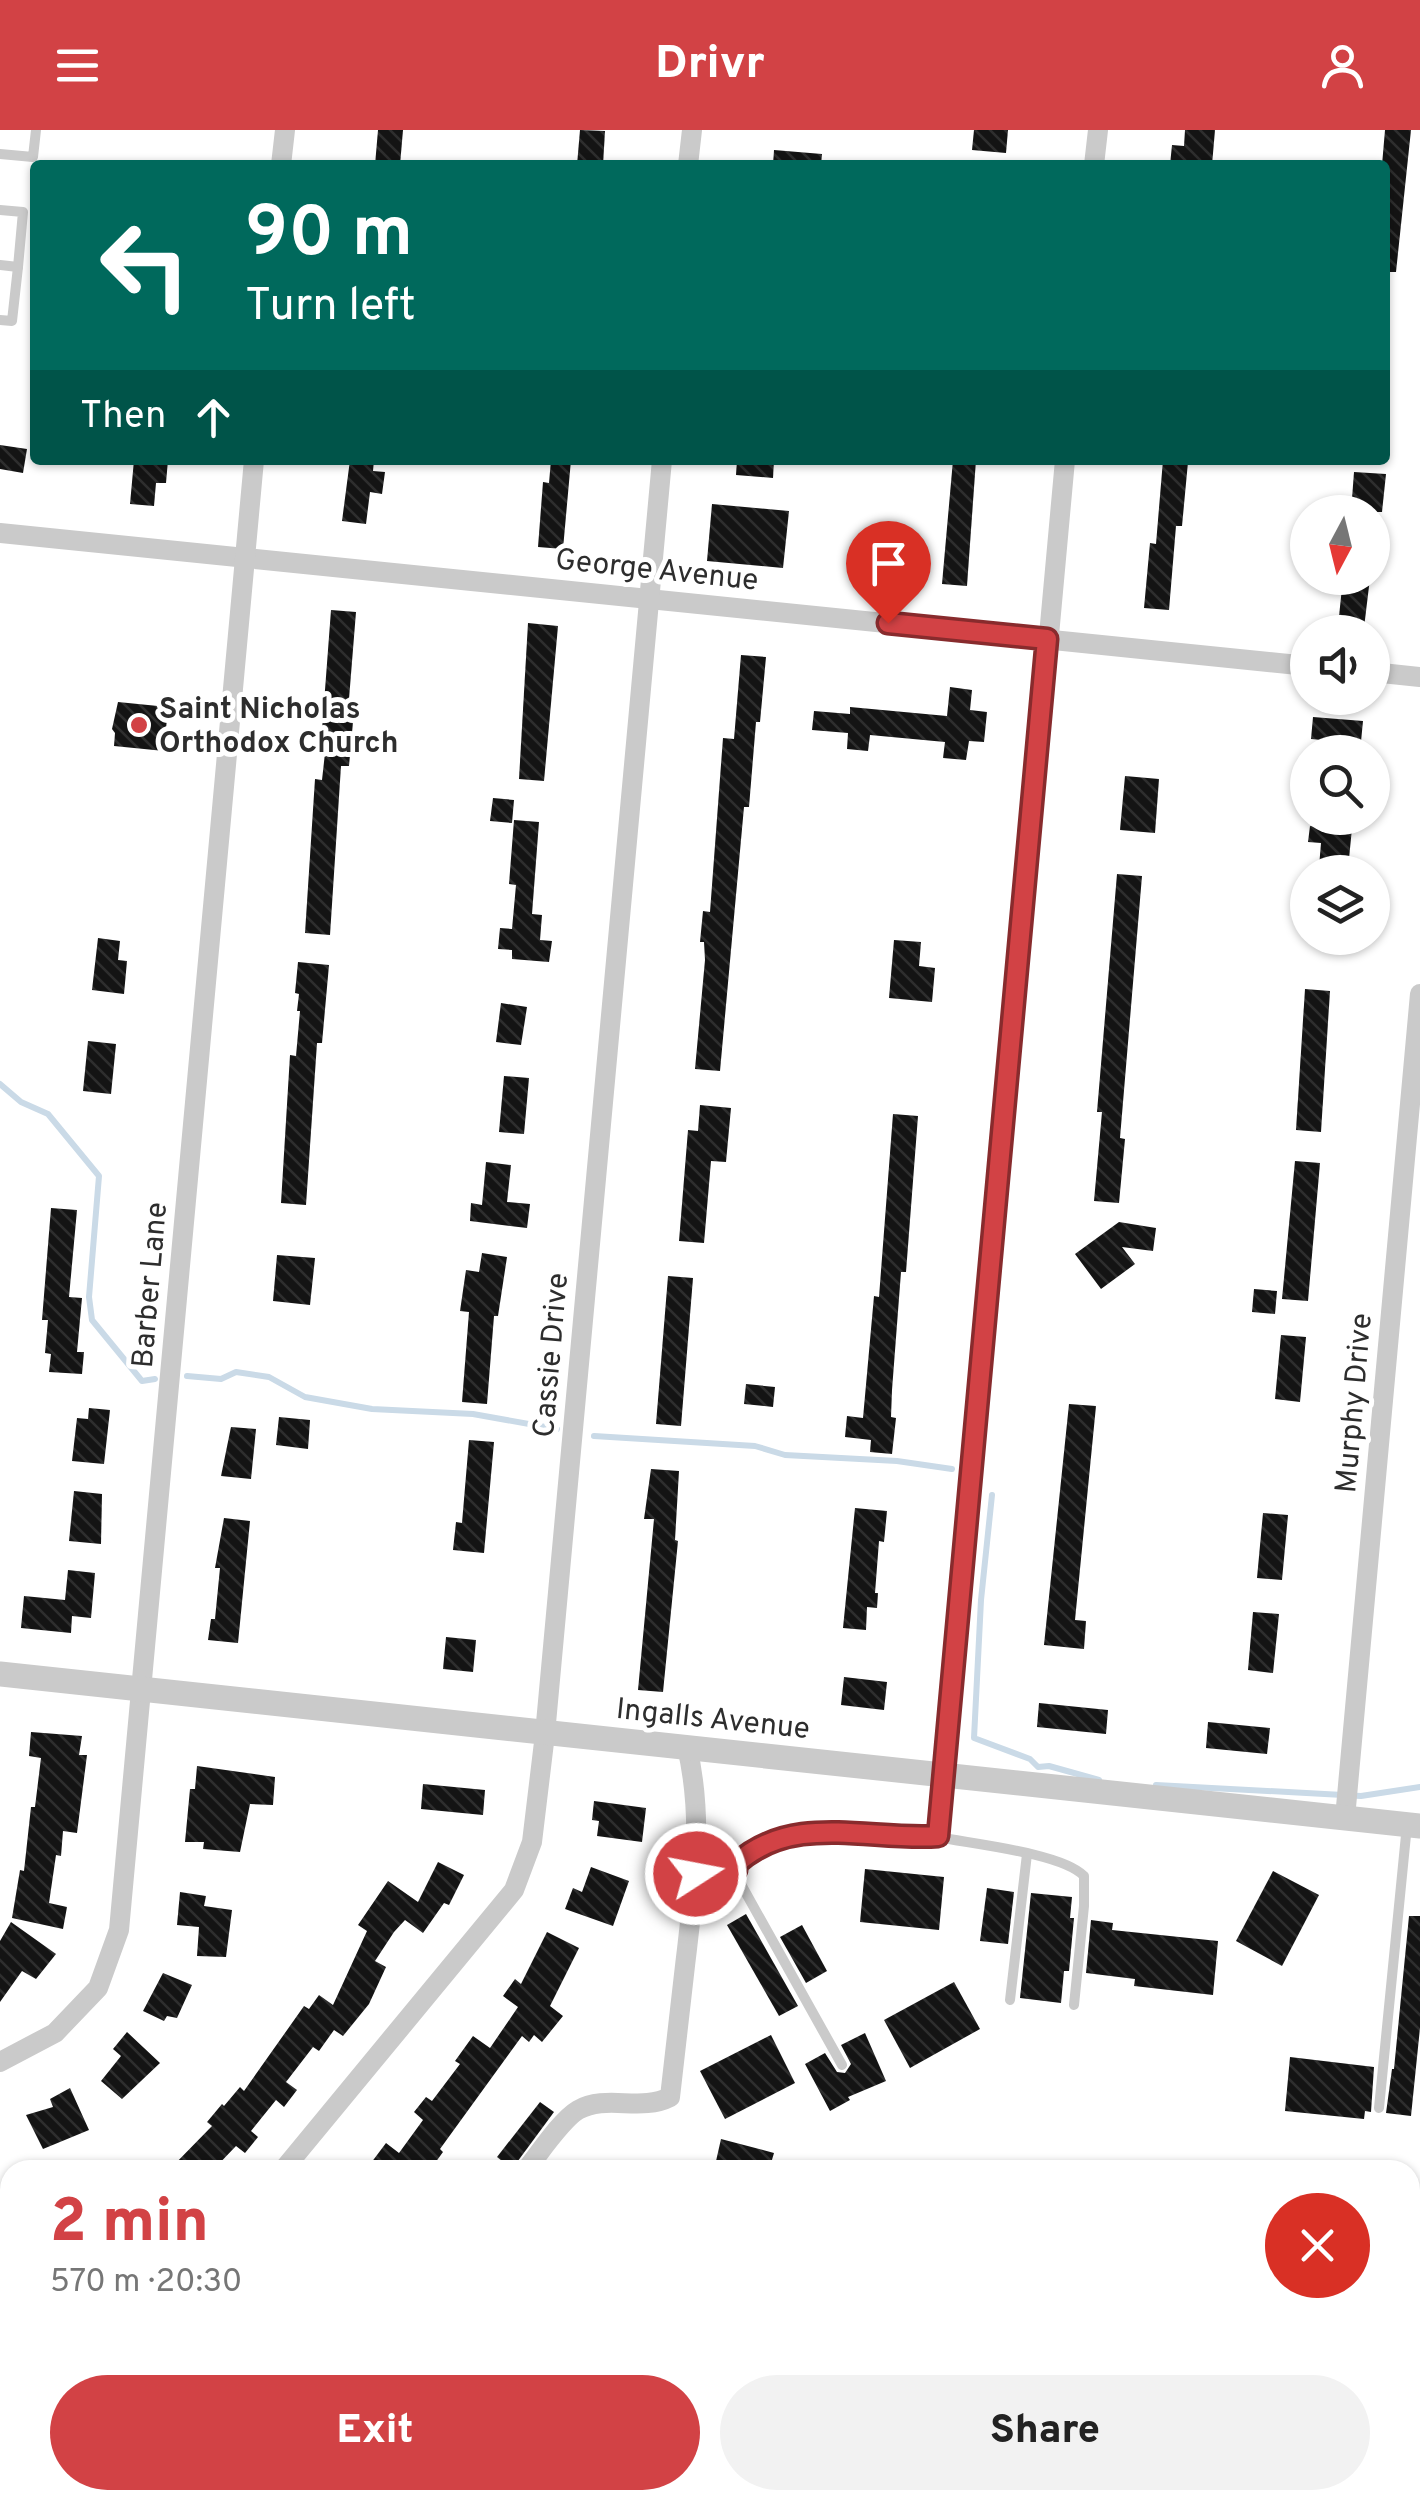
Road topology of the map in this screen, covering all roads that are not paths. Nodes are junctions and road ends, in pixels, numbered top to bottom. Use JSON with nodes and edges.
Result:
{"nodes":[{"id":1,"x":36,"y":130,"type":"edge"},
{"id":2,"x":284,"y":130,"type":"edge"},
{"id":3,"x":692,"y":130,"type":"edge"},
{"id":4,"x":1098,"y":130,"type":"edge"},
{"id":5,"x":0,"y":154,"type":"edge"},
{"id":6,"x":281,"y":160,"type":"edge"},
{"id":7,"x":689,"y":160,"type":"edge"},
{"id":8,"x":1095,"y":160,"type":"edge"},
{"id":9,"x":0,"y":210,"type":"edge"},
{"id":10,"x":0,"y":265,"type":"edge"},
{"id":11,"x":18,"y":266,"type":"junction"},
{"id":12,"x":0,"y":320,"type":"edge"},
{"id":13,"x":254,"y":465,"type":"edge"},
{"id":14,"x":662,"y":465,"type":"edge"},
{"id":15,"x":1064,"y":465,"type":"edge"},
{"id":16,"x":0,"y":533,"type":"edge"},
{"id":17,"x":245,"y":558,"type":"junction"},
{"id":18,"x":650,"y":599,"type":"junction"},
{"id":19,"x":1047,"y":639,"type":"junction"},
{"id":20,"x":1290,"y":664,"type":"edge"},
{"id":21,"x":1390,"y":674,"type":"edge"},
{"id":22,"x":1420,"y":677,"type":"edge"},
{"id":23,"x":1420,"y":994,"type":"edge"},
{"id":24,"x":0,"y":1674,"type":"edge"},
{"id":25,"x":143,"y":1691,"type":"junction"},
{"id":26,"x":545,"y":1734,"type":"junction"},
{"id":27,"x":686,"y":1748,"type":"junction"},
{"id":28,"x":944,"y":1775,"type":"junction"},
{"id":29,"x":1345,"y":1818,"type":"junction"},
{"id":30,"x":1413,"y":1825,"type":"edge"},
{"id":31,"x":938,"y":1836,"type":"junction"},
{"id":32,"x":1027,"y":1854,"type":"junction"},
{"id":33,"x":696,"y":1868,"type":"junction"},
{"id":34,"x":736,"y":1870,"type":"junction"},
{"id":35,"x":1010,"y":2000,"type":"dead end"},
{"id":36,"x":1074,"y":2005,"type":"dead end"},
{"id":37,"x":0,"y":2062,"type":"edge"},
{"id":38,"x":842,"y":2064,"type":"dead end"},
{"id":39,"x":1379,"y":2108,"type":"dead end"},
{"id":40,"x":291,"y":2160,"type":"edge"},
{"id":41,"x":534,"y":2160,"type":"edge"}],
"edges":[{"from":1,"to":5,"type":"lane"},
{"from":2,"to":6,"type":"street"},
{"from":3,"to":7,"type":"street"},
{"from":4,"to":8,"type":"street"},
{"from":9,"to":11,"type":"lane"},
{"from":10,"to":11,"type":"lane"},
{"from":11,"to":12,"type":"lane"},
{"from":13,"to":17,"type":"street","name":"Barber Lane"},
{"from":14,"to":18,"type":"street","name":"Cassie Drive"},
{"from":15,"to":19,"type":"street"},
{"from":16,"to":17,"type":"street","name":"George Avenue"},
{"from":17,"to":18,"type":"street","name":"George Avenue"},
{"from":17,"to":25,"type":"street","name":"Barber Lane"},
{"from":18,"to":19,"type":"street","name":"George Avenue"},
{"from":18,"to":26,"type":"street","name":"Cassie Drive"},
{"from":19,"to":20,"type":"street","name":"George Avenue"},
{"from":19,"to":28,"type":"street"},
{"from":21,"to":22,"type":"street"},
{"from":23,"to":29,"type":"street","name":"Murphy Drive"},
{"from":24,"to":25,"type":"street","name":"Ingalls Avenue"},
{"from":25,"to":26,"type":"street","name":"Ingalls Avenue"},
{"from":25,"to":37,"type":"street","name":"Barber Lane"},
{"from":26,"to":27,"type":"street","name":"Ingalls Avenue"},
{"from":26,"to":40,"type":"street","name":"Cassie Drive"},
{"from":27,"to":28,"type":"street","name":"Ingalls Avenue"},
{"from":27,"to":33,"type":"street"},
{"from":28,"to":29,"type":"street","name":"Ingalls Avenue"},
{"from":28,"to":31,"type":"lane"},
{"from":29,"to":30,"type":"street","name":"Ingalls Avenue"},
{"from":30,"to":39,"type":"lane"},
{"from":31,"to":32,"type":"lane"},
{"from":31,"to":34,"type":"lane"},
{"from":32,"to":35,"type":"lane"},
{"from":32,"to":36,"type":"lane"},
{"from":33,"to":34,"type":"lane"},
{"from":33,"to":41,"type":"street"},
{"from":34,"to":38,"type":"lane"}]}
